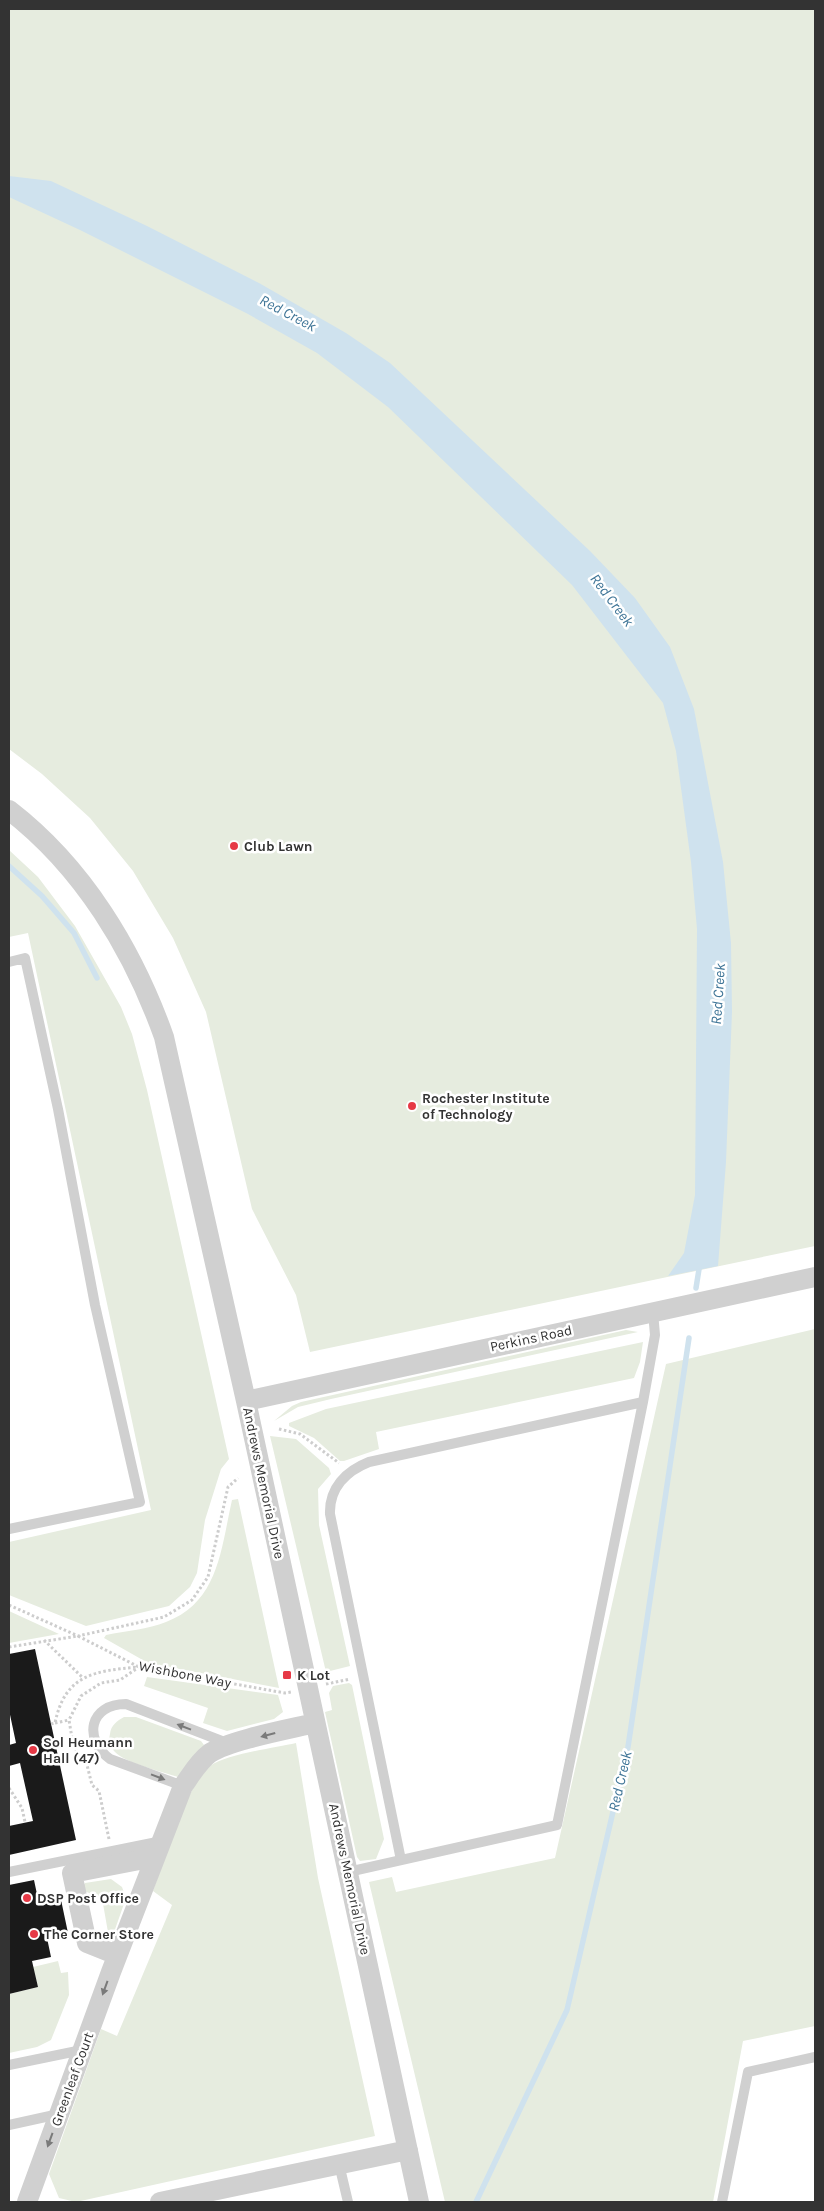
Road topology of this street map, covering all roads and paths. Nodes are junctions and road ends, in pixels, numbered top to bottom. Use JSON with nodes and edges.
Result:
{"nodes":[{"id":1,"x":9,"y":810,"type":"edge"},
{"id":2,"x":9,"y":962,"type":"edge"},
{"id":3,"x":815,"y":1277,"type":"edge"},
{"id":4,"x":653,"y":1312,"type":"junction"},
{"id":5,"x":246,"y":1400,"type":"junction"},
{"id":6,"x":643,"y":1402,"type":"junction"},
{"id":7,"x":279,"y":1429,"type":"dead end"},
{"id":8,"x":350,"y":1471,"type":"junction"},
{"id":9,"x":238,"y":1478,"type":"dead end"},
{"id":10,"x":9,"y":1530,"type":"edge"},
{"id":11,"x":9,"y":1605,"type":"edge"},
{"id":12,"x":78,"y":1636,"type":"junction"},
{"id":13,"x":43,"y":1640,"type":"junction"},
{"id":14,"x":9,"y":1647,"type":"edge"},
{"id":15,"x":139,"y":1667,"type":"junction"},
{"id":16,"x":362,"y":1670,"type":"junction"},
{"id":17,"x":83,"y":1678,"type":"junction"},
{"id":18,"x":322,"y":1685,"type":"dead end"},
{"id":19,"x":296,"y":1691,"type":"dead end"},
{"id":20,"x":69,"y":1720,"type":"dead end"},
{"id":21,"x":315,"y":1723,"type":"junction"},
{"id":22,"x":230,"y":1745,"type":"junction"},
{"id":23,"x":183,"y":1786,"type":"junction"},
{"id":24,"x":9,"y":1788,"type":"edge"},
{"id":25,"x":25,"y":1822,"type":"dead end"},
{"id":26,"x":159,"y":1849,"type":"junction"},
{"id":27,"x":401,"y":1860,"type":"junction"},
{"id":28,"x":9,"y":1872,"type":"edge"},
{"id":29,"x":348,"y":1872,"type":"junction"},
{"id":30,"x":117,"y":1955,"type":"junction"},
{"id":31,"x":82,"y":2050,"type":"junction"},
{"id":32,"x":815,"y":2057,"type":"edge"},
{"id":33,"x":9,"y":2065,"type":"edge"},
{"id":34,"x":60,"y":2114,"type":"junction"},
{"id":35,"x":9,"y":2125,"type":"edge"},
{"id":36,"x":408,"y":2150,"type":"junction"},
{"id":37,"x":339,"y":2164,"type":"junction"},
{"id":38,"x":27,"y":2202,"type":"edge"},
{"id":39,"x":160,"y":2202,"type":"edge"},
{"id":40,"x":348,"y":2202,"type":"edge"},
{"id":41,"x":419,"y":2202,"type":"edge"},
{"id":42,"x":722,"y":2202,"type":"edge"}],
"edges":[{"from":1,"to":5,"type":"street","name":"Andrews Memorial Drive"},
{"from":2,"to":10,"type":"lane"},
{"from":3,"to":4,"type":"street","name":"Perkins Road"},
{"from":4,"to":5,"type":"street","name":"Perkins Road"},
{"from":4,"to":6,"type":"lane"},
{"from":5,"to":21,"type":"street","name":"Andrews Memorial Drive"},
{"from":6,"to":8,"type":"lane"},
{"from":6,"to":27,"type":"lane"},
{"from":7,"to":8,"type":"path"},
{"from":8,"to":16,"type":"lane"},
{"from":9,"to":12,"type":"path"},
{"from":11,"to":12,"type":"path","name":"Wishbone Way"},
{"from":12,"to":13,"type":"path"},
{"from":12,"to":15,"type":"path","name":"Wishbone Way"},
{"from":13,"to":14,"type":"path"},
{"from":13,"to":17,"type":"path"},
{"from":15,"to":17,"type":"path"},
{"from":15,"to":19,"type":"path","name":"Wishbone Way"},
{"from":16,"to":18,"type":"path"},
{"from":16,"to":27,"type":"lane"},
{"from":17,"to":20,"type":"path"},
{"from":21,"to":22,"type":"street","name":"Greenleaf Court","one_way":true},
{"from":21,"to":29,"type":"street","name":"Andrews Memorial Drive"},
{"from":22,"to":23,"type":"street","name":"Greenleaf Court"},
{"from":22,"to":23,"type":"lane","one_way":true},
{"from":23,"to":26,"type":"street","name":"Greenleaf Court"},
{"from":24,"to":25,"type":"path"},
{"from":26,"to":28,"type":"lane"},
{"from":26,"to":30,"type":"street","name":"Greenleaf Court"},
{"from":26,"to":30,"type":"street"},
{"from":27,"to":29,"type":"lane"},
{"from":29,"to":36,"type":"street","name":"Andrews Memorial Drive"},
{"from":30,"to":31,"type":"street","name":"Greenleaf Court","one_way":true},
{"from":31,"to":33,"type":"lane"},
{"from":31,"to":34,"type":"street","name":"Greenleaf Court"},
{"from":32,"to":42,"type":"lane"},
{"from":34,"to":35,"type":"lane"},
{"from":34,"to":38,"type":"street","name":"Greenleaf Court","one_way":true},
{"from":36,"to":37,"type":"street"},
{"from":36,"to":41,"type":"street","name":"Andrews Memorial Drive"},
{"from":37,"to":39,"type":"street"},
{"from":37,"to":40,"type":"lane"}]}
